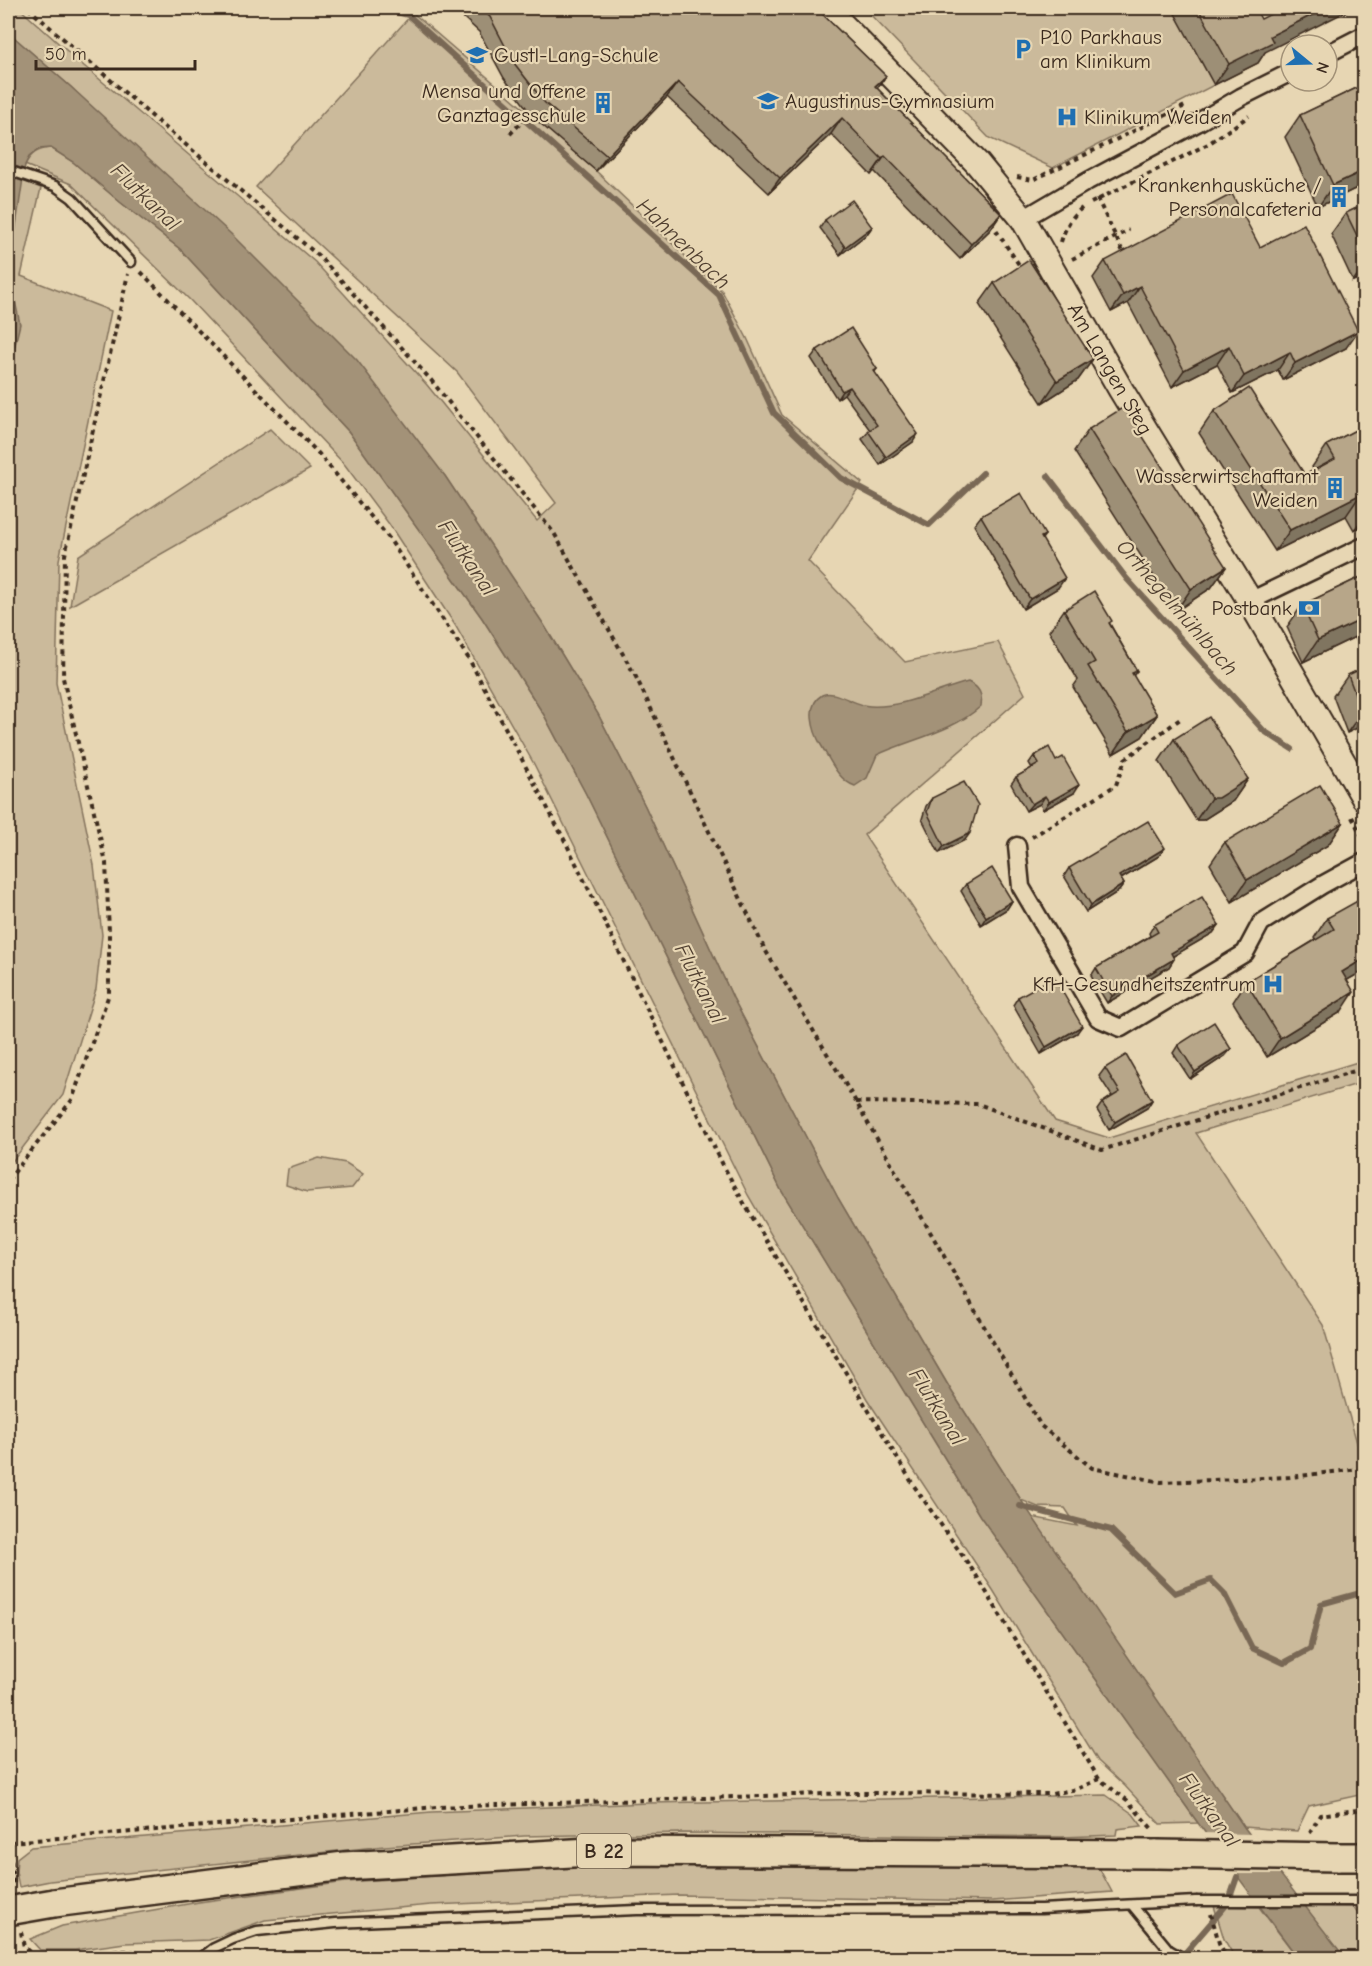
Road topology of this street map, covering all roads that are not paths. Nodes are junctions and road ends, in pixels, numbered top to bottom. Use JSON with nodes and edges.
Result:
{"nodes":[{"id":1,"x":826,"y":8,"type":"edge"},
{"id":2,"x":1365,"y":35,"type":"edge"},
{"id":3,"x":1339,"y":48,"type":"edge"},
{"id":4,"x":1279,"y":78,"type":"edge"},
{"id":5,"x":8,"y":170,"type":"edge"},
{"id":6,"x":1023,"y":219,"type":"junction"},
{"id":7,"x":131,"y":262,"type":"road end"},
{"id":8,"x":1365,"y":546,"type":"edge"},
{"id":9,"x":1250,"y":601,"type":"junction"},
{"id":10,"x":1365,"y":798,"type":"edge"},
{"id":11,"x":1017,"y":846,"type":"road end"},
{"id":12,"x":1365,"y":862,"type":"edge"},
{"id":13,"x":1365,"y":1857,"type":"edge"},
{"id":14,"x":1365,"y":1901,"type":"edge"},
{"id":15,"x":1132,"y":1905,"type":"junction"},
{"id":16,"x":8,"y":1911,"type":"edge"},
{"id":17,"x":201,"y":1959,"type":"edge"},
{"id":18,"x":1183,"y":1959,"type":"edge"}],
"edges":[{"from":1,"to":6,"type":"street","name":"Am Langen Steg"},
{"from":2,"to":3,"type":"street"},
{"from":4,"to":6,"type":"street"},
{"from":5,"to":7,"type":"lane"},
{"from":6,"to":9,"type":"street","name":"Am Langen Steg"},
{"from":8,"to":9,"type":"street"},
{"from":9,"to":10,"type":"street","name":"Am Langen Steg"},
{"from":11,"to":12,"type":"street"},
{"from":13,"to":16,"type":"main road","number":"B 22","bridge":true},
{"from":14,"to":15,"type":"lane","bridge":true},
{"from":15,"to":17,"type":"lane"},
{"from":15,"to":18,"type":"lane"}]}
